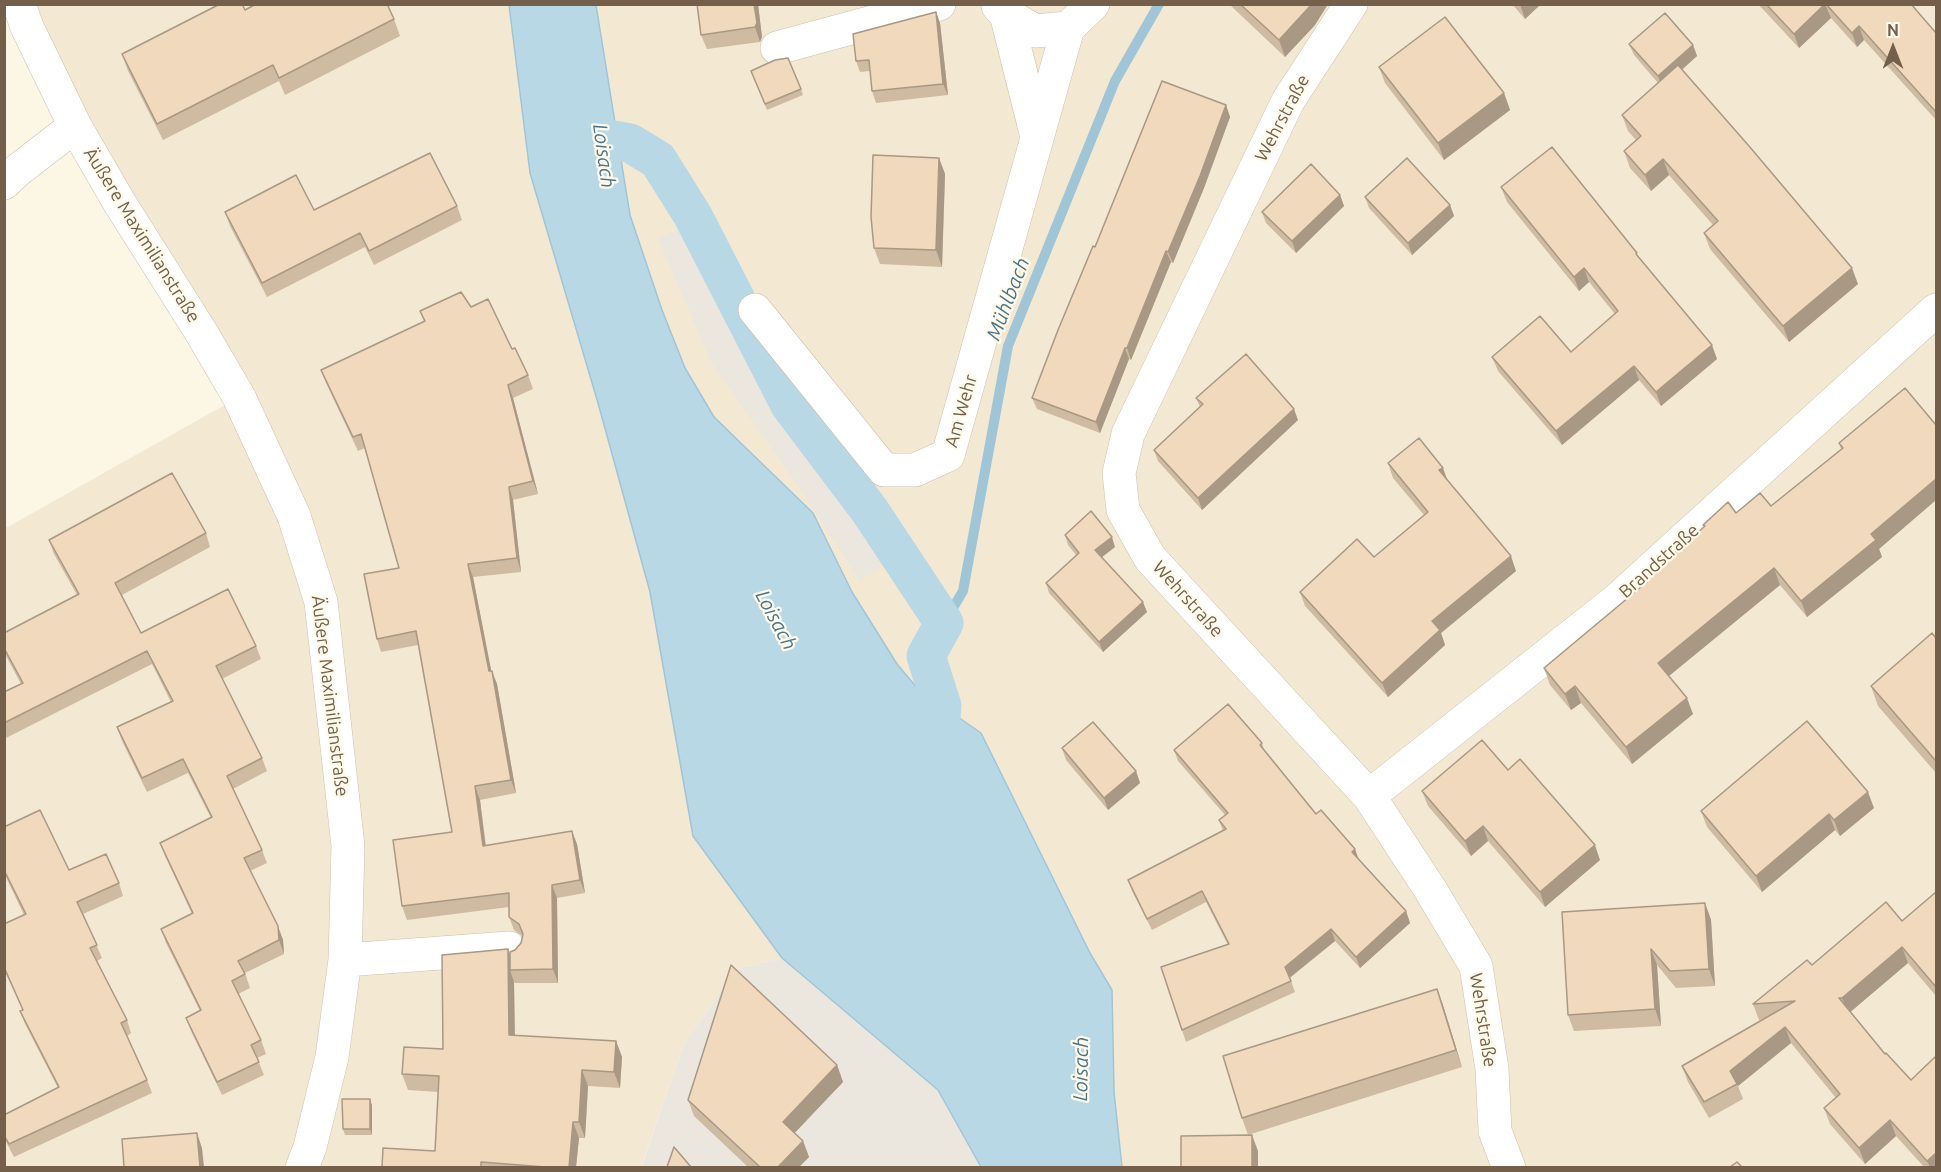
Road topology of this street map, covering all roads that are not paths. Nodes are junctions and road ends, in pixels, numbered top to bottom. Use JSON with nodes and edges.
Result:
{"nodes":[{"id":1,"x":19,"y":4,"type":"edge"},
{"id":2,"x":939,"y":4,"type":"edge"},
{"id":3,"x":1093,"y":4,"type":"edge"},
{"id":4,"x":1351,"y":4,"type":"edge"},
{"id":5,"x":1001,"y":9,"type":"edge"},
{"id":6,"x":1068,"y":28,"type":"junction"},
{"id":7,"x":777,"y":48,"type":"dead end"},
{"id":8,"x":75,"y":126,"type":"junction"},
{"id":9,"x":1037,"y":139,"type":"junction"},
{"id":10,"x":4,"y":183,"type":"edge"},
{"id":11,"x":755,"y":310,"type":"dead end"},
{"id":12,"x":1936,"y":310,"type":"edge"},
{"id":13,"x":1369,"y":796,"type":"junction"},
{"id":14,"x":509,"y":948,"type":"edge"},
{"id":15,"x":345,"y":960,"type":"junction"},
{"id":16,"x":302,"y":1167,"type":"edge"},
{"id":17,"x":1509,"y":1167,"type":"edge"}],
"edges":[{"from":1,"to":8,"type":"street","name":"Äußere Maximilianstraße"},
{"from":2,"to":7,"type":"street"},
{"from":3,"to":6,"type":"street"},
{"from":4,"to":13,"type":"street","name":"Wehrstraße"},
{"from":5,"to":6,"type":"street","name":"Am Wehr"},
{"from":5,"to":9,"type":"street","name":"Am Wehr"},
{"from":6,"to":9,"type":"street","name":"Am Wehr"},
{"from":8,"to":10,"type":"street"},
{"from":8,"to":15,"type":"street","name":"Äußere Maximilianstraße"},
{"from":9,"to":11,"type":"street","name":"Am Wehr"},
{"from":12,"to":13,"type":"street","name":"Brandstraße"},
{"from":13,"to":17,"type":"street","name":"Wehrstraße"},
{"from":14,"to":15,"type":"street"},
{"from":15,"to":16,"type":"street","name":"Äußere Maximilianstraße"}]}
